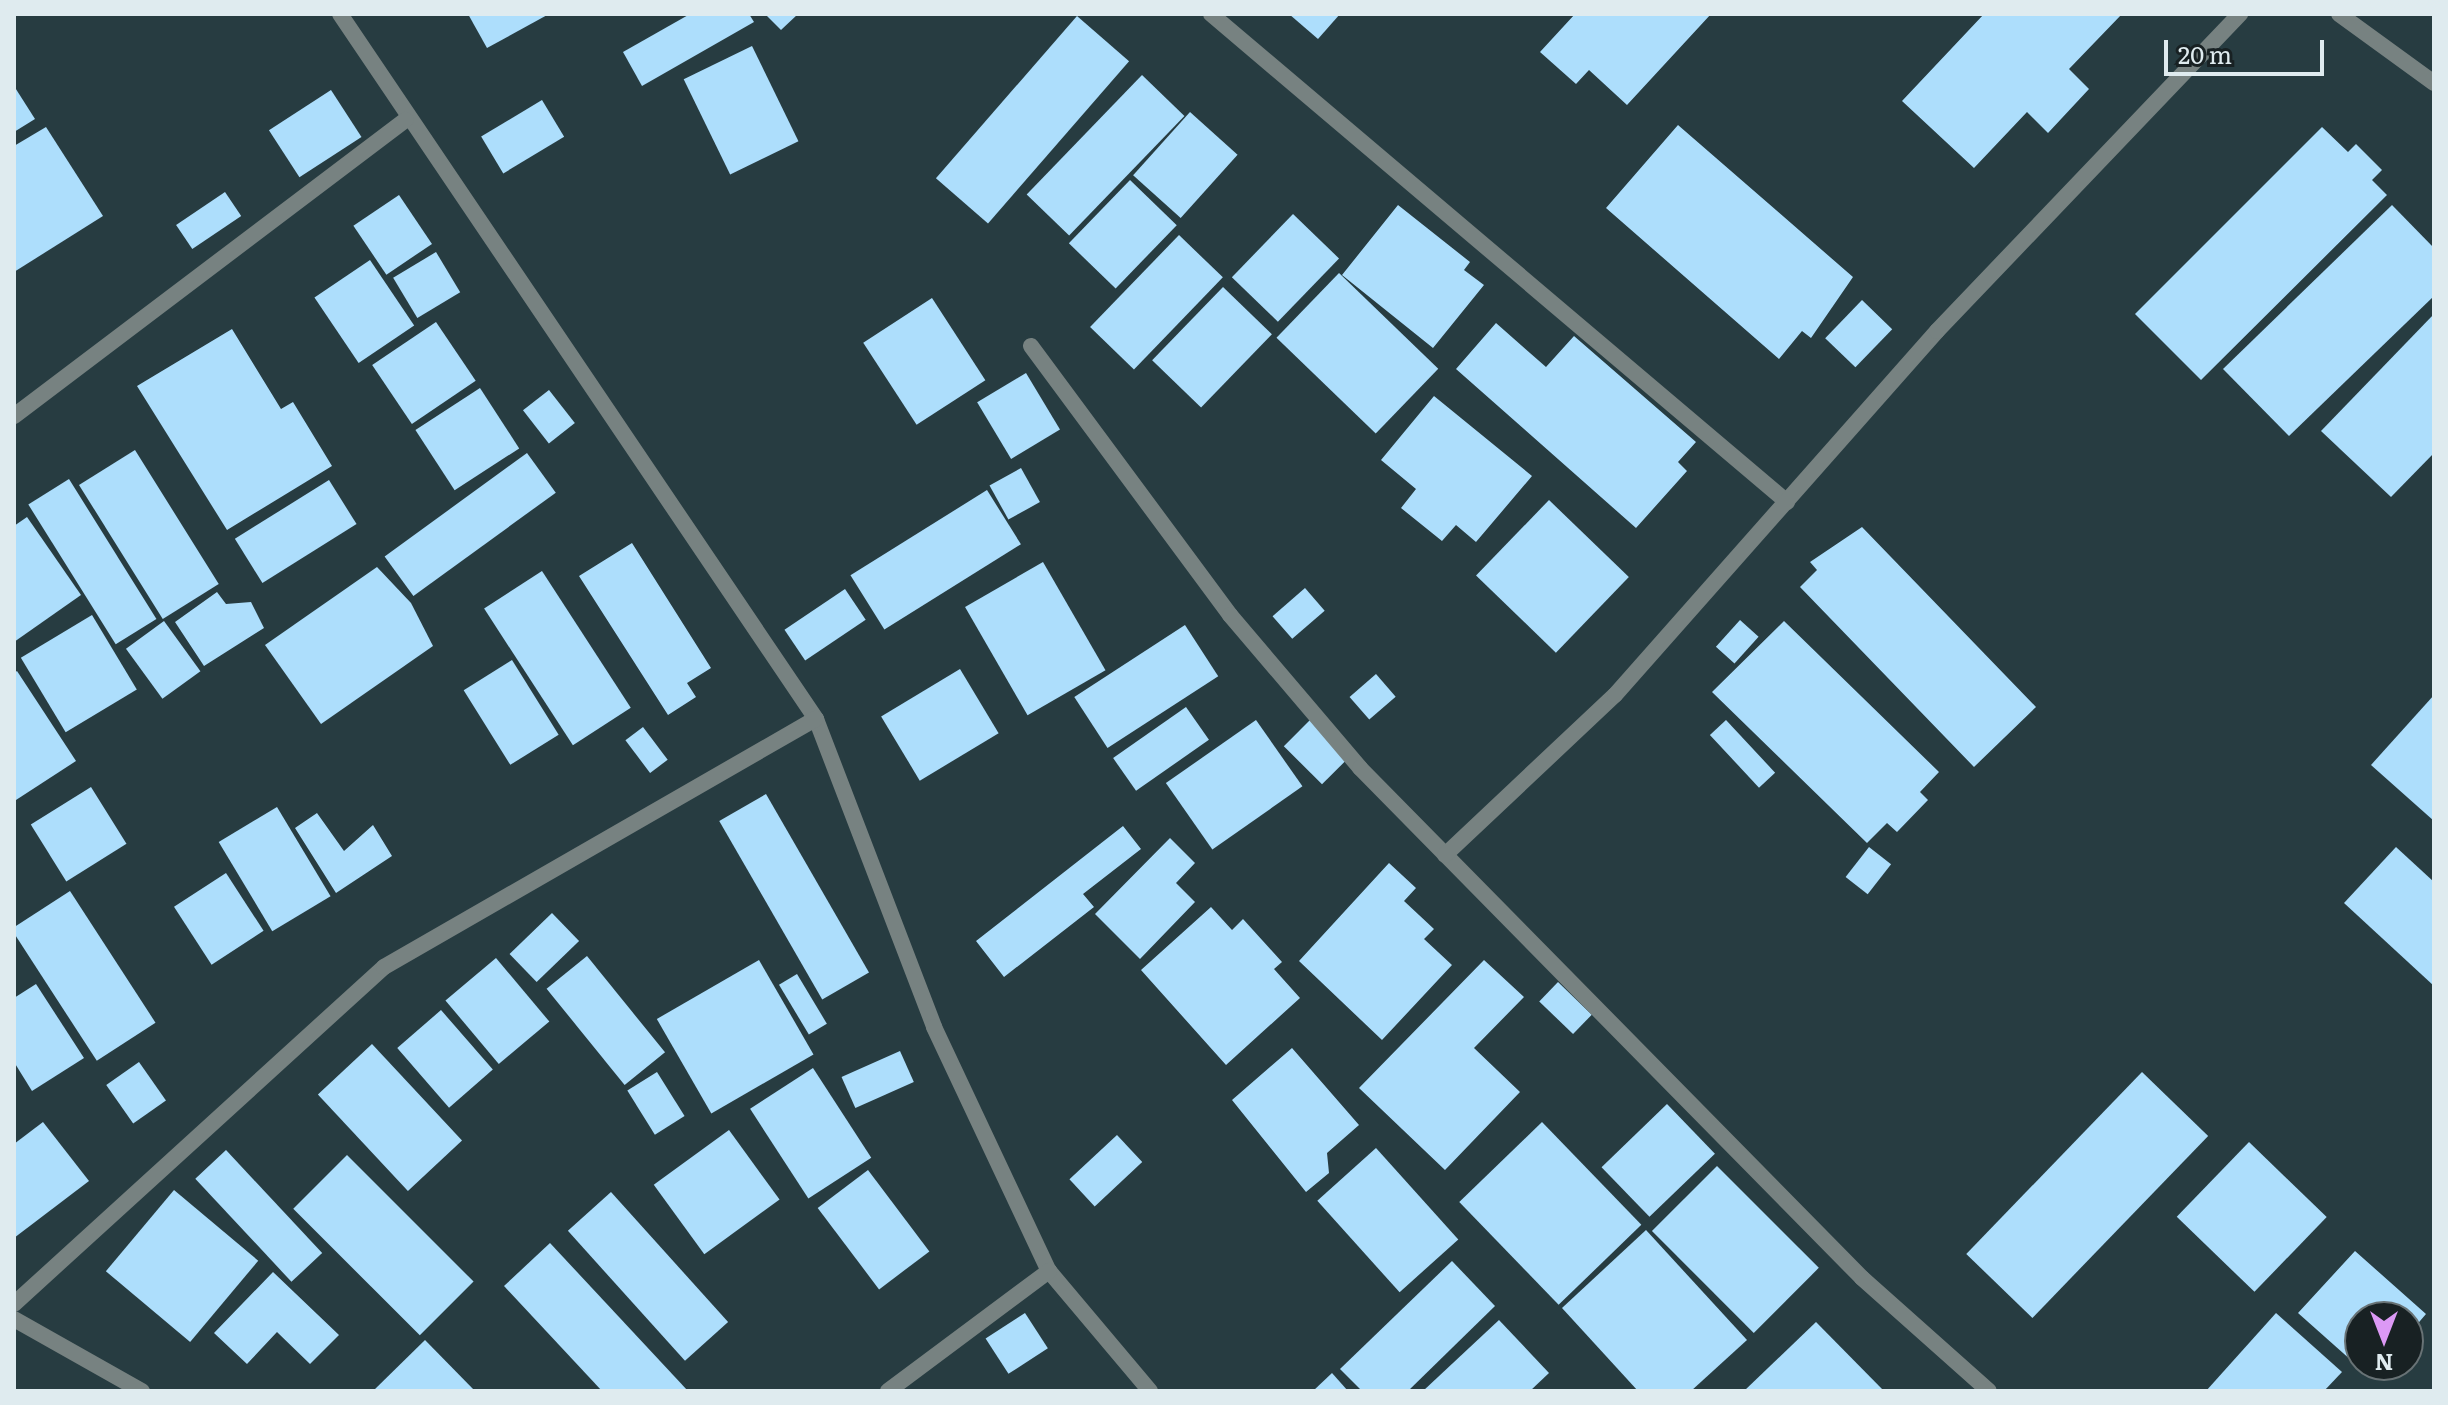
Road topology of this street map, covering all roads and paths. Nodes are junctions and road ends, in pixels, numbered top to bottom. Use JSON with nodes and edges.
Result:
{"nodes":[{"id":1,"x":340,"y":14,"type":"edge"},
{"id":2,"x":1211,"y":14,"type":"edge"},
{"id":3,"x":2240,"y":14,"type":"edge"},
{"id":4,"x":2339,"y":14,"type":"edge"},
{"id":5,"x":2434,"y":83,"type":"edge"},
{"id":6,"x":406,"y":120,"type":"junction"},
{"id":7,"x":1031,"y":346,"type":"dead end"},
{"id":8,"x":14,"y":416,"type":"edge"},
{"id":9,"x":1787,"y":502,"type":"junction"},
{"id":10,"x":816,"y":719,"type":"junction"},
{"id":11,"x":1445,"y":855,"type":"junction"},
{"id":12,"x":1049,"y":1271,"type":"junction"},
{"id":13,"x":14,"y":1304,"type":"edge"},
{"id":14,"x":14,"y":1319,"type":"edge"},
{"id":15,"x":1980,"y":1389,"type":"edge"},
{"id":16,"x":142,"y":1391,"type":"edge"},
{"id":17,"x":888,"y":1391,"type":"edge"},
{"id":18,"x":1150,"y":1391,"type":"edge"}],
"edges":[{"from":1,"to":6,"type":"street"},
{"from":2,"to":9,"type":"street"},
{"from":3,"to":9,"type":"street"},
{"from":4,"to":5,"type":"street"},
{"from":6,"to":8,"type":"street"},
{"from":6,"to":10,"type":"street"},
{"from":7,"to":11,"type":"street"},
{"from":9,"to":11,"type":"street"},
{"from":10,"to":12,"type":"street"},
{"from":10,"to":13,"type":"street"},
{"from":11,"to":15,"type":"street"},
{"from":12,"to":17,"type":"street"},
{"from":12,"to":18,"type":"street"},
{"from":14,"to":16,"type":"street"}]}
